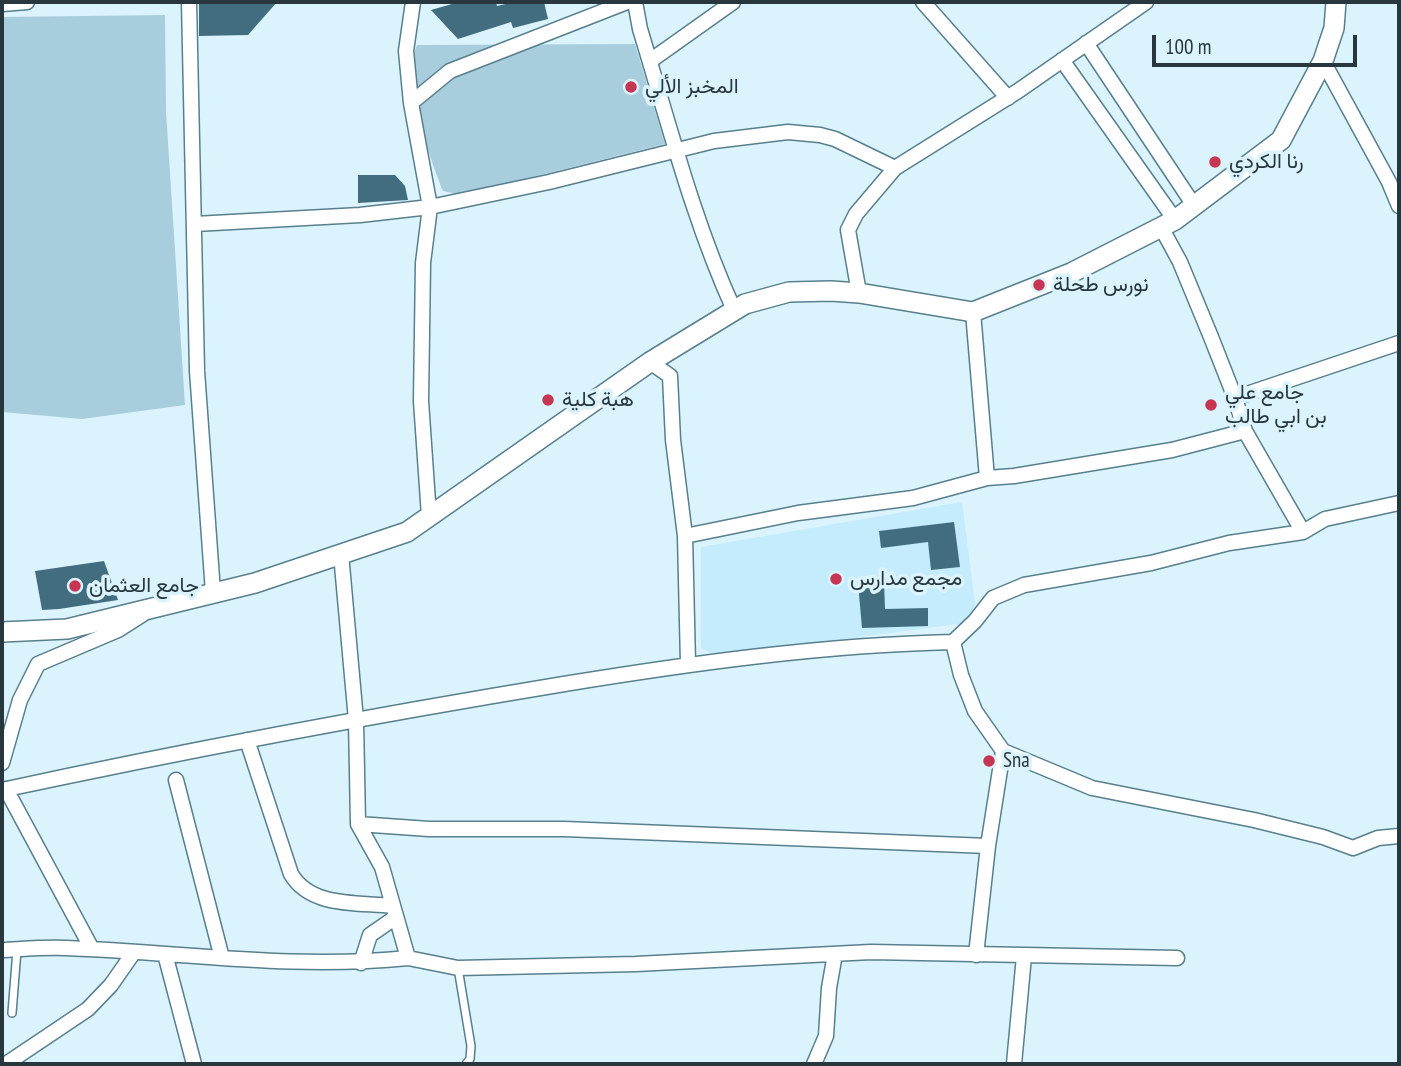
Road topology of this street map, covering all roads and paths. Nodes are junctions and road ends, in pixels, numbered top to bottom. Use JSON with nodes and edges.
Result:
{"nodes":[{"id":1,"x":27,"y":2,"type":"edge"},
{"id":2,"x":189,"y":2,"type":"edge"},
{"id":3,"x":412,"y":2,"type":"edge"},
{"id":4,"x":627,"y":2,"type":"edge"},
{"id":5,"x":635,"y":2,"type":"edge"},
{"id":6,"x":733,"y":2,"type":"edge"},
{"id":7,"x":923,"y":2,"type":"edge"},
{"id":8,"x":1146,"y":2,"type":"edge"},
{"id":9,"x":1336,"y":2,"type":"edge"},
{"id":10,"x":2,"y":4,"type":"edge"},
{"id":11,"x":1086,"y":43,"type":"junction"},
{"id":12,"x":1062,"y":60,"type":"junction"},
{"id":13,"x":650,"y":61,"type":"junction"},
{"id":14,"x":1323,"y":61,"type":"junction"},
{"id":15,"x":1008,"y":98,"type":"junction"},
{"id":16,"x":411,"y":103,"type":"junction"},
{"id":17,"x":677,"y":150,"type":"junction"},
{"id":18,"x":895,"y":168,"type":"junction"},
{"id":19,"x":1399,"y":206,"type":"edge"},
{"id":20,"x":430,"y":207,"type":"junction"},
{"id":21,"x":1195,"y":207,"type":"junction"},
{"id":22,"x":195,"y":224,"type":"junction"},
{"id":23,"x":1168,"y":224,"type":"junction"},
{"id":24,"x":859,"y":293,"type":"junction"},
{"id":25,"x":734,"y":310,"type":"junction"},
{"id":26,"x":972,"y":312,"type":"junction"},
{"id":27,"x":1399,"y":343,"type":"edge"},
{"id":28,"x":650,"y":362,"type":"junction"},
{"id":29,"x":1235,"y":398,"type":"junction"},
{"id":30,"x":1245,"y":431,"type":"junction"},
{"id":31,"x":987,"y":478,"type":"junction"},
{"id":32,"x":1399,"y":503,"type":"edge"},
{"id":33,"x":429,"y":516,"type":"junction"},
{"id":34,"x":1303,"y":532,"type":"junction"},
{"id":35,"x":685,"y":536,"type":"junction"},
{"id":36,"x":341,"y":554,"type":"junction"},
{"id":37,"x":213,"y":592,"type":"junction"},
{"id":38,"x":154,"y":608,"type":"junction"},
{"id":39,"x":2,"y":632,"type":"edge"},
{"id":40,"x":953,"y":642,"type":"junction"},
{"id":41,"x":688,"y":664,"type":"junction"},
{"id":42,"x":356,"y":720,"type":"junction"},
{"id":43,"x":247,"y":740,"type":"junction"},
{"id":44,"x":1003,"y":751,"type":"junction"},
{"id":45,"x":2,"y":763,"type":"edge"},
{"id":46,"x":176,"y":780,"type":"dead end"},
{"id":47,"x":4,"y":790,"type":"edge"},
{"id":48,"x":358,"y":824,"type":"junction"},
{"id":49,"x":1399,"y":836,"type":"edge"},
{"id":50,"x":988,"y":846,"type":"junction"},
{"id":51,"x":394,"y":911,"type":"junction"},
{"id":52,"x":92,"y":949,"type":"junction"},
{"id":53,"x":2,"y":950,"type":"edge"},
{"id":54,"x":17,"y":950,"type":"junction"},
{"id":55,"x":134,"y":952,"type":"junction"},
{"id":56,"x":165,"y":954,"type":"junction"},
{"id":57,"x":835,"y":954,"type":"junction"},
{"id":58,"x":976,"y":955,"type":"junction"},
{"id":59,"x":1024,"y":956,"type":"junction"},
{"id":60,"x":222,"y":958,"type":"junction"},
{"id":61,"x":408,"y":958,"type":"junction"},
{"id":62,"x":1177,"y":958,"type":"dead end"},
{"id":63,"x":361,"y":963,"type":"junction"},
{"id":64,"x":458,"y":968,"type":"junction"},
{"id":65,"x":12,"y":1013,"type":"dead end"},
{"id":66,"x":6,"y":1064,"type":"edge"},
{"id":67,"x":194,"y":1064,"type":"edge"},
{"id":68,"x":466,"y":1064,"type":"edge"},
{"id":69,"x":814,"y":1064,"type":"edge"},
{"id":70,"x":1014,"y":1064,"type":"edge"}],
"edges":[{"from":1,"to":10,"type":"street"},
{"from":2,"to":22,"type":"street"},
{"from":3,"to":16,"type":"street"},
{"from":4,"to":16,"type":"street"},
{"from":5,"to":13,"type":"street"},
{"from":6,"to":13,"type":"street"},
{"from":7,"to":15,"type":"street"},
{"from":8,"to":11,"type":"street"},
{"from":9,"to":14,"type":"main road"},
{"from":11,"to":12,"type":"street"},
{"from":11,"to":21,"type":"street"},
{"from":12,"to":15,"type":"street"},
{"from":12,"to":23,"type":"street"},
{"from":13,"to":17,"type":"street"},
{"from":14,"to":19,"type":"street"},
{"from":14,"to":21,"type":"main road"},
{"from":15,"to":18,"type":"street"},
{"from":16,"to":20,"type":"street"},
{"from":17,"to":18,"type":"street"},
{"from":17,"to":20,"type":"street"},
{"from":17,"to":25,"type":"street"},
{"from":18,"to":24,"type":"street"},
{"from":20,"to":22,"type":"street"},
{"from":20,"to":33,"type":"street"},
{"from":21,"to":23,"type":"main road"},
{"from":22,"to":37,"type":"street"},
{"from":23,"to":26,"type":"main road"},
{"from":23,"to":29,"type":"street"},
{"from":24,"to":25,"type":"main road"},
{"from":24,"to":26,"type":"main road"},
{"from":25,"to":28,"type":"main road"},
{"from":26,"to":31,"type":"street"},
{"from":27,"to":29,"type":"street"},
{"from":28,"to":33,"type":"main road"},
{"from":28,"to":35,"type":"street"},
{"from":29,"to":30,"type":"street"},
{"from":30,"to":31,"type":"street"},
{"from":30,"to":34,"type":"street"},
{"from":31,"to":35,"type":"street"},
{"from":32,"to":34,"type":"street"},
{"from":33,"to":36,"type":"main road"},
{"from":34,"to":40,"type":"street"},
{"from":35,"to":41,"type":"street"},
{"from":36,"to":37,"type":"main road"},
{"from":36,"to":42,"type":"street"},
{"from":37,"to":38,"type":"main road"},
{"from":38,"to":39,"type":"main road"},
{"from":38,"to":45,"type":"street"},
{"from":40,"to":41,"type":"street"},
{"from":40,"to":44,"type":"street"},
{"from":41,"to":42,"type":"street"},
{"from":42,"to":43,"type":"street"},
{"from":42,"to":48,"type":"street"},
{"from":43,"to":47,"type":"street"},
{"from":43,"to":51,"type":"street"},
{"from":44,"to":49,"type":"street"},
{"from":44,"to":50,"type":"street"},
{"from":46,"to":60,"type":"street"},
{"from":47,"to":52,"type":"street"},
{"from":48,"to":50,"type":"street"},
{"from":48,"to":51,"type":"street"},
{"from":50,"to":58,"type":"street"},
{"from":51,"to":61,"type":"street"},
{"from":51,"to":63,"type":"street"},
{"from":52,"to":54,"type":"street"},
{"from":52,"to":55,"type":"street"},
{"from":53,"to":54,"type":"street"},
{"from":54,"to":65,"type":"lane"},
{"from":55,"to":56,"type":"street"},
{"from":55,"to":66,"type":"street"},
{"from":56,"to":60,"type":"street"},
{"from":56,"to":67,"type":"street"},
{"from":57,"to":58,"type":"street"},
{"from":57,"to":64,"type":"street"},
{"from":57,"to":69,"type":"street"},
{"from":58,"to":59,"type":"street"},
{"from":59,"to":62,"type":"street"},
{"from":59,"to":70,"type":"street"},
{"from":60,"to":63,"type":"street"},
{"from":61,"to":63,"type":"street"},
{"from":61,"to":64,"type":"street"},
{"from":64,"to":68,"type":"lane"}]}
